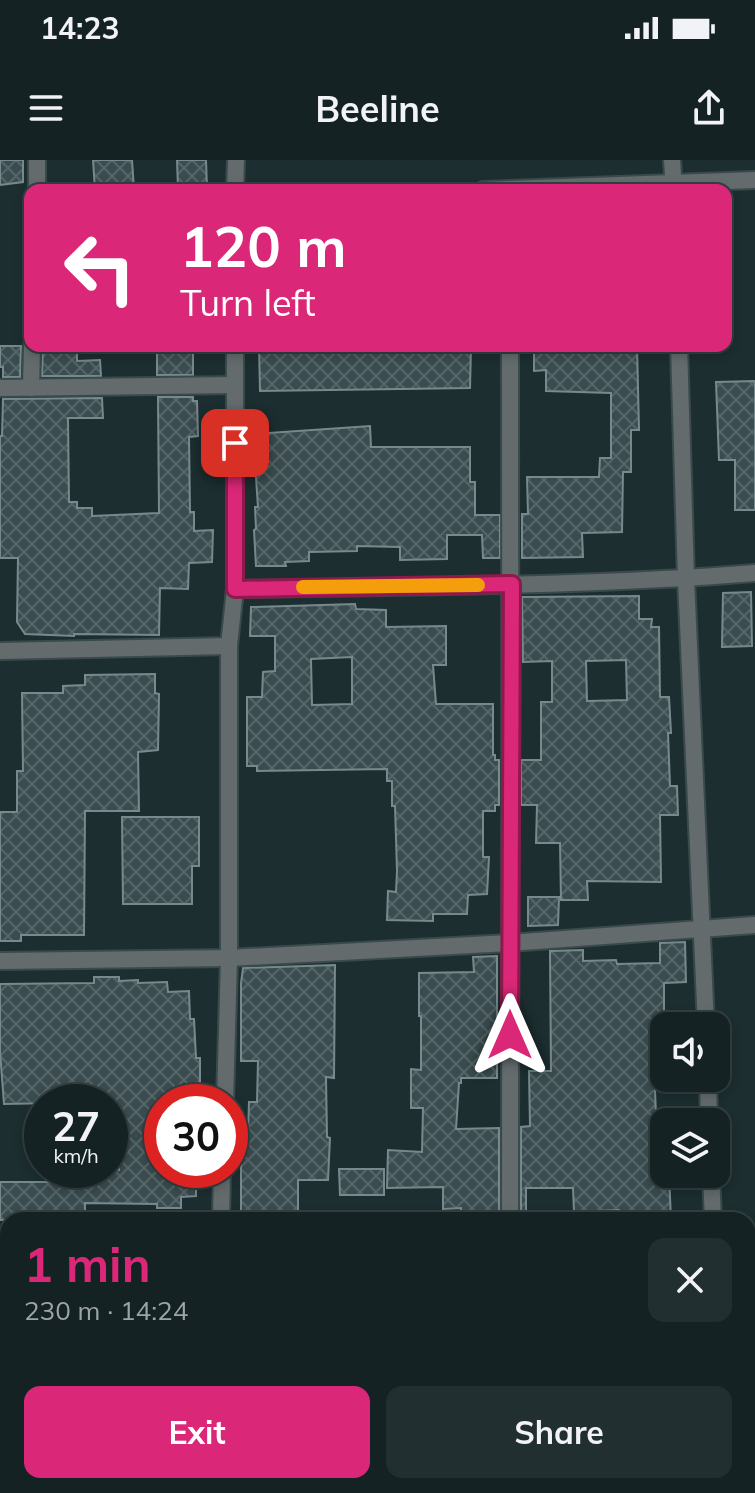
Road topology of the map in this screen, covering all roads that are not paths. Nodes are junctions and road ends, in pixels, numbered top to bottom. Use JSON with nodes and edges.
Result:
{"nodes":[{"id":1,"x":37,"y":160,"type":"edge"},
{"id":2,"x":236,"y":160,"type":"edge"},
{"id":3,"x":672,"y":160,"type":"edge"},
{"id":4,"x":755,"y":180,"type":"edge"},
{"id":5,"x":37,"y":184,"type":"edge"},
{"id":6,"x":235,"y":184,"type":"edge"},
{"id":7,"x":674,"y":184,"type":"edge"},
{"id":8,"x":709,"y":184,"type":"edge"},
{"id":9,"x":32,"y":352,"type":"edge"},
{"id":10,"x":235,"y":352,"type":"edge"},
{"id":11,"x":510,"y":352,"type":"edge"},
{"id":12,"x":679,"y":352,"type":"edge"},
{"id":13,"x":235,"y":385,"type":"junction"},
{"id":14,"x":0,"y":388,"type":"edge"},
{"id":15,"x":31,"y":388,"type":"junction"},
{"id":16,"x":755,"y":573,"type":"edge"},
{"id":17,"x":686,"y":579,"type":"junction"},
{"id":18,"x":512,"y":584,"type":"junction"},
{"id":19,"x":235,"y":589,"type":"junction"},
{"id":20,"x":229,"y":646,"type":"junction"},
{"id":21,"x":0,"y":651,"type":"edge"},
{"id":22,"x":755,"y":925,"type":"edge"},
{"id":23,"x":702,"y":928,"type":"junction"},
{"id":24,"x":509,"y":943,"type":"junction"},
{"id":25,"x":229,"y":958,"type":"junction"},
{"id":26,"x":0,"y":961,"type":"edge"},
{"id":27,"x":705,"y":1012,"type":"edge"},
{"id":28,"x":226,"y":1084,"type":"edge"},
{"id":29,"x":222,"y":1188,"type":"edge"},
{"id":30,"x":712,"y":1188,"type":"edge"},
{"id":31,"x":221,"y":1212,"type":"edge"},
{"id":32,"x":510,"y":1212,"type":"edge"},
{"id":33,"x":713,"y":1212,"type":"edge"}],
"edges":[{"from":1,"to":5,"type":"street"},
{"from":2,"to":6,"type":"street"},
{"from":3,"to":7,"type":"street"},
{"from":4,"to":8,"type":"street"},
{"from":9,"to":15,"type":"street"},
{"from":10,"to":13,"type":"street"},
{"from":11,"to":18,"type":"street"},
{"from":12,"to":17,"type":"street"},
{"from":13,"to":15,"type":"street"},
{"from":13,"to":19,"type":"street"},
{"from":14,"to":15,"type":"street"},
{"from":16,"to":17,"type":"street"},
{"from":17,"to":18,"type":"street"},
{"from":17,"to":23,"type":"street"},
{"from":18,"to":19,"type":"street"},
{"from":18,"to":24,"type":"street"},
{"from":19,"to":20,"type":"street"},
{"from":20,"to":21,"type":"street"},
{"from":20,"to":25,"type":"street"},
{"from":22,"to":23,"type":"street"},
{"from":23,"to":24,"type":"street"},
{"from":23,"to":27,"type":"street"},
{"from":24,"to":25,"type":"street"},
{"from":24,"to":32,"type":"street"},
{"from":25,"to":26,"type":"street"},
{"from":25,"to":28,"type":"street"},
{"from":29,"to":31,"type":"street"},
{"from":30,"to":33,"type":"street"}]}
